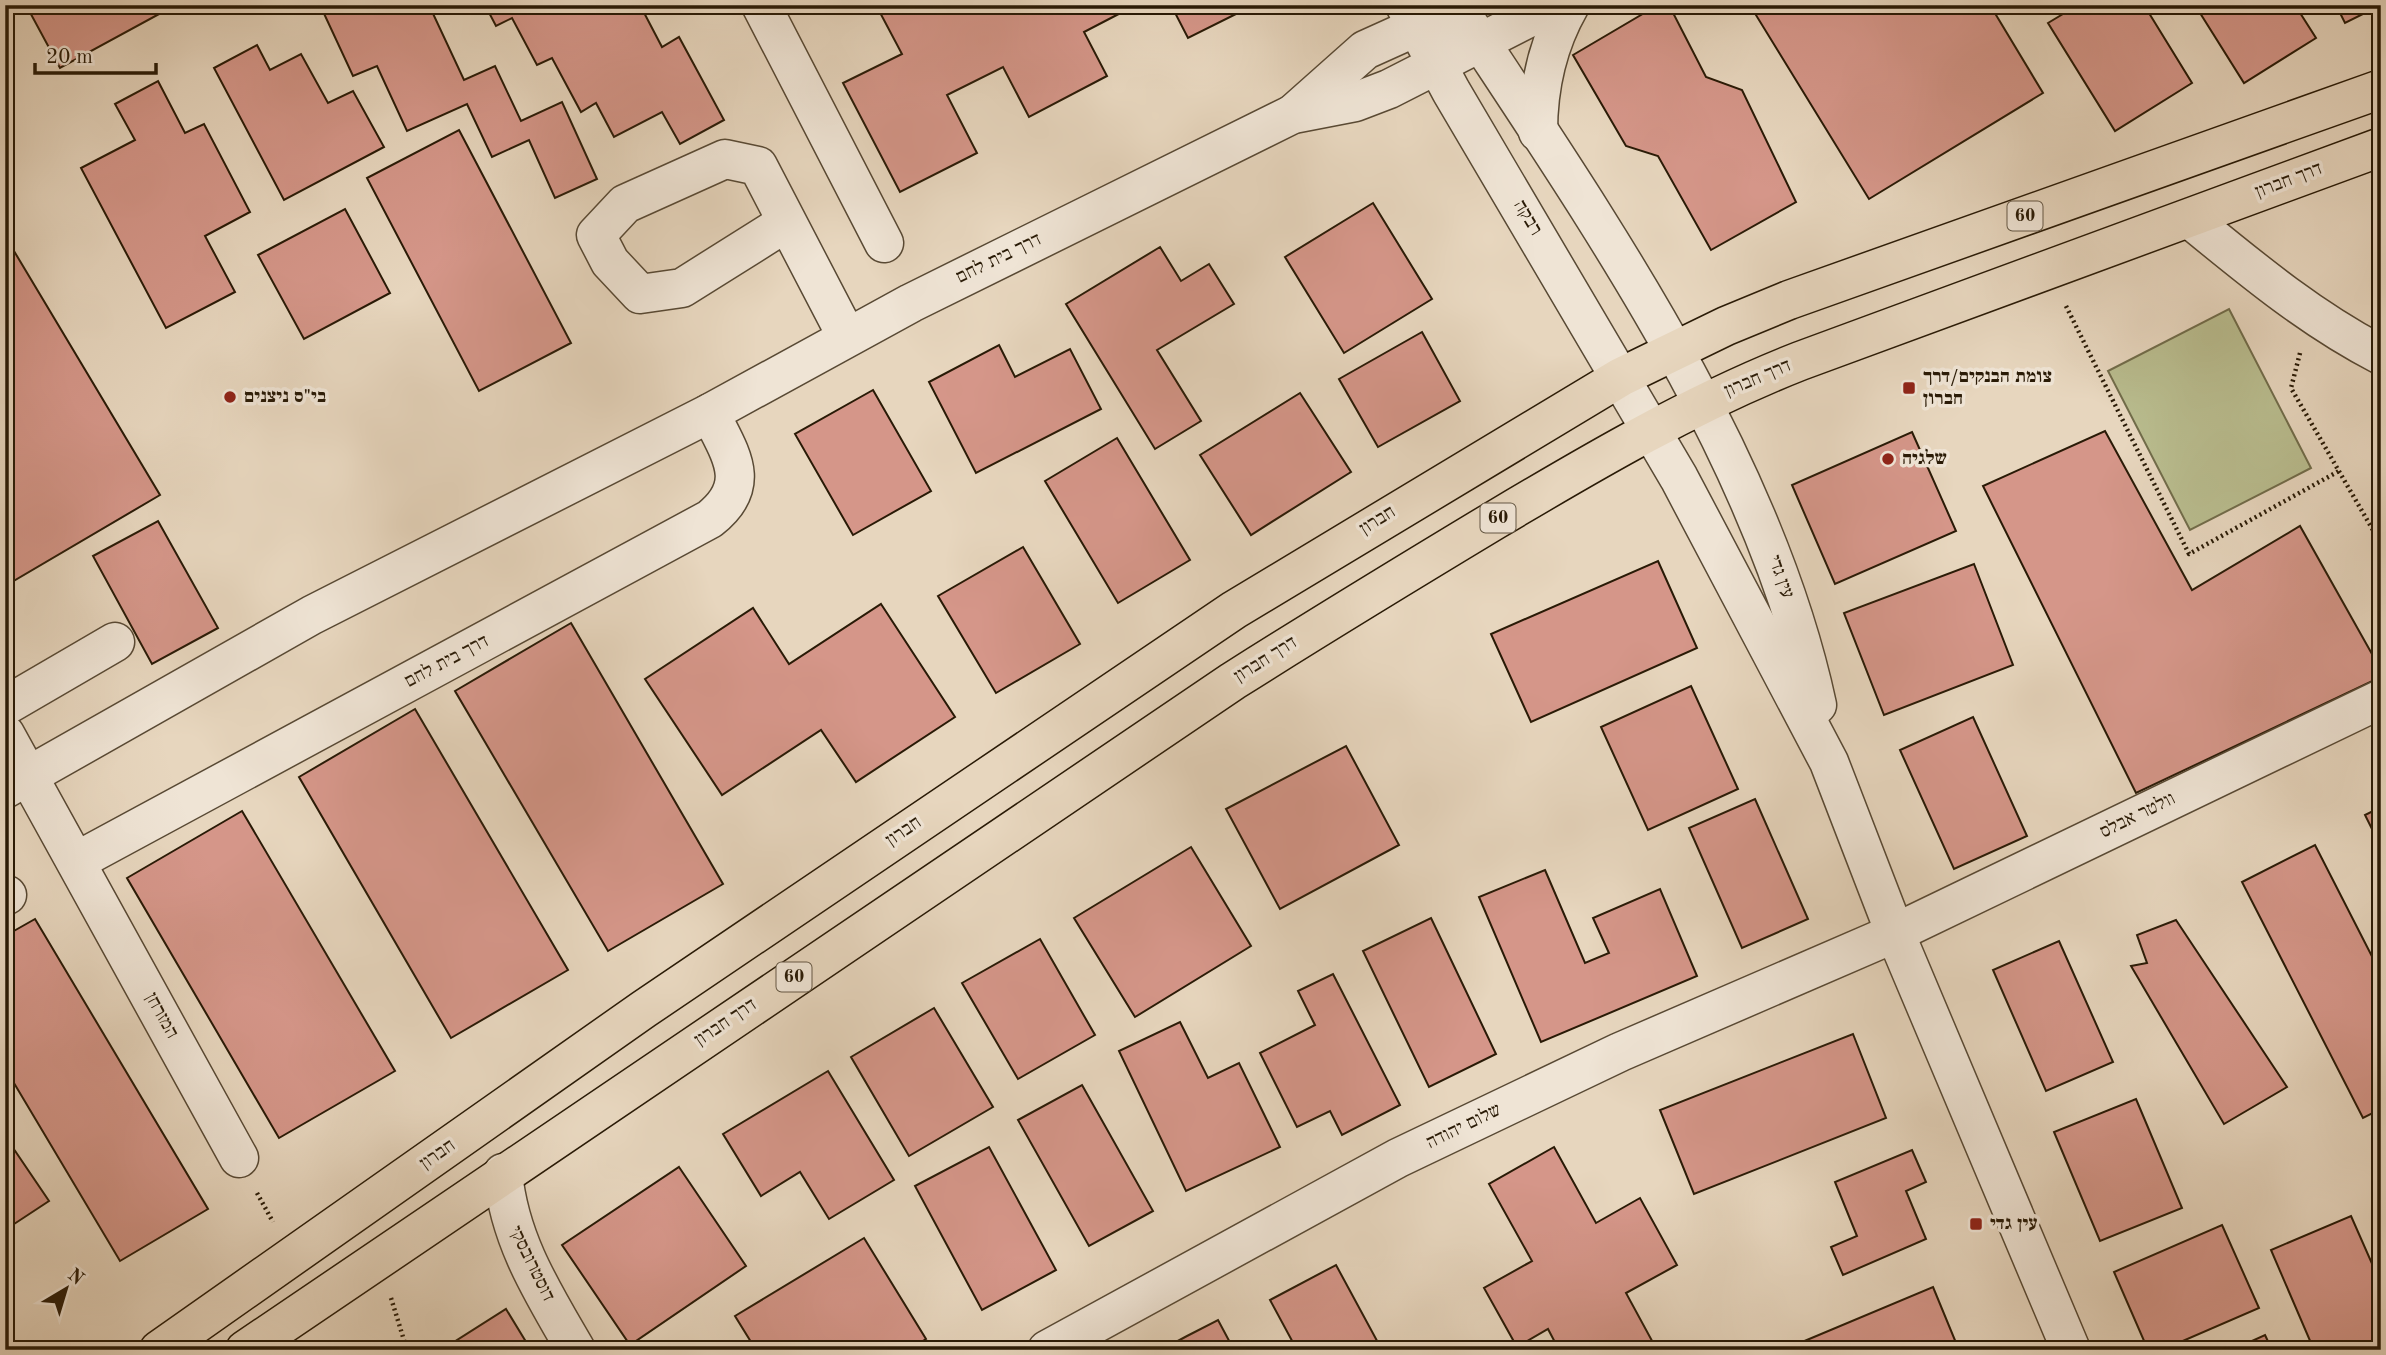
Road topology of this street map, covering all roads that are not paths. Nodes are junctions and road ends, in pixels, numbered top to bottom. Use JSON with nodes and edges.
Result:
{"nodes":[{"id":1,"x":761,"y":5,"type":"edge"},
{"id":2,"x":1455,"y":5,"type":"edge"},
{"id":3,"x":1554,"y":5,"type":"edge"},
{"id":4,"x":1570,"y":5,"type":"edge"},
{"id":5,"x":1411,"y":16,"type":"edge"},
{"id":6,"x":1481,"y":44,"type":"junction"},
{"id":7,"x":1437,"y":67,"type":"junction"},
{"id":8,"x":2381,"y":89,"type":"edge"},
{"id":9,"x":1293,"y":114,"type":"junction"},
{"id":10,"x":1538,"y":132,"type":"junction"},
{"id":11,"x":2381,"y":146,"type":"edge"},
{"id":12,"x":2190,"y":219,"type":"junction"},
{"id":13,"x":787,"y":222,"type":"junction"},
{"id":14,"x":884,"y":243,"type":"dead end"},
{"id":15,"x":848,"y":338,"type":"junction"},
{"id":16,"x":1673,"y":351,"type":"junction"},
{"id":17,"x":2381,"y":355,"type":"edge"},
{"id":18,"x":1621,"y":377,"type":"junction"},
{"id":19,"x":1701,"y":403,"type":"junction"},
{"id":20,"x":710,"y":413,"type":"junction"},
{"id":21,"x":1651,"y":429,"type":"junction"},
{"id":22,"x":115,"y":642,"type":"dead end"},
{"id":23,"x":2381,"y":699,"type":"edge"},
{"id":24,"x":5,"y":706,"type":"edge"},
{"id":25,"x":5,"y":734,"type":"edge"},
{"id":26,"x":1829,"y":762,"type":"junction"},
{"id":27,"x":17,"y":782,"type":"edge"},
{"id":28,"x":77,"y":861,"type":"junction"},
{"id":29,"x":1895,"y":933,"type":"junction"},
{"id":30,"x":239,"y":1158,"type":"road end"},
{"id":31,"x":503,"y":1173,"type":"junction"},
{"id":32,"x":159,"y":1350,"type":"edge"},
{"id":33,"x":245,"y":1350,"type":"edge"},
{"id":34,"x":576,"y":1350,"type":"edge"},
{"id":35,"x":1047,"y":1350,"type":"edge"},
{"id":36,"x":2071,"y":1350,"type":"edge"}],
"edges":[{"from":1,"to":14,"type":"street"},
{"from":2,"to":6,"type":"street"},
{"from":3,"to":6,"type":"street","name":"דרך בית לחם"},
{"from":4,"to":10,"type":"street"},
{"from":5,"to":6,"type":"street"},
{"from":5,"to":7,"type":"street","name":"רבקה"},
{"from":5,"to":9,"type":"street","name":"דרך בית לחם"},
{"from":6,"to":7,"type":"street","name":"דרך בית לחם"},
{"from":6,"to":10,"type":"street"},
{"from":7,"to":9,"type":"street","name":"דרך בית לחם"},
{"from":7,"to":18,"type":"street","name":"רבקה"},
{"from":8,"to":16,"type":"highway","number":"60"},
{"from":9,"to":15,"type":"street","name":"דרך בית לחם"},
{"from":10,"to":16,"type":"street"},
{"from":11,"to":12,"type":"highway","name":"דרך חברון","number":"60"},
{"from":12,"to":17,"type":"street"},
{"from":12,"to":19,"type":"highway","name":"דרך חברון","number":"60"},
{"from":13,"to":13,"type":"street"},
{"from":13,"to":15,"type":"street"},
{"from":15,"to":20,"type":"street","name":"דרך בית לחם"},
{"from":16,"to":18,"type":"highway","name":"חברון","number":"60"},
{"from":16,"to":19,"type":"street"},
{"from":18,"to":21,"type":"street","name":"רבקה"},
{"from":18,"to":32,"type":"highway","name":"חברון","number":"60"},
{"from":19,"to":21,"type":"highway","name":"דרך חברון","number":"60"},
{"from":19,"to":26,"type":"street","name":"עין גדי"},
{"from":20,"to":27,"type":"street","name":"דרך בית לחם"},
{"from":20,"to":28,"type":"street","name":"דרך בית לחם"},
{"from":21,"to":26,"type":"street","name":"עין גדי"},
{"from":21,"to":31,"type":"highway","name":"דרך חברון","number":"60"},
{"from":22,"to":24,"type":"street"},
{"from":23,"to":29,"type":"street","name":"וולטר אבלס"},
{"from":25,"to":27,"type":"street","name":"המזרחן"},
{"from":26,"to":29,"type":"street","name":"עין גדי"},
{"from":27,"to":28,"type":"street","name":"המזרחן"},
{"from":28,"to":30,"type":"street","name":"המזרחן"},
{"from":29,"to":35,"type":"street","name":"שלום יהודה"},
{"from":29,"to":36,"type":"street","name":"עין גדי"},
{"from":31,"to":33,"type":"highway","name":"דרך חברון","number":"60"},
{"from":31,"to":34,"type":"street","name":"דוסטרובסקי"}]}
